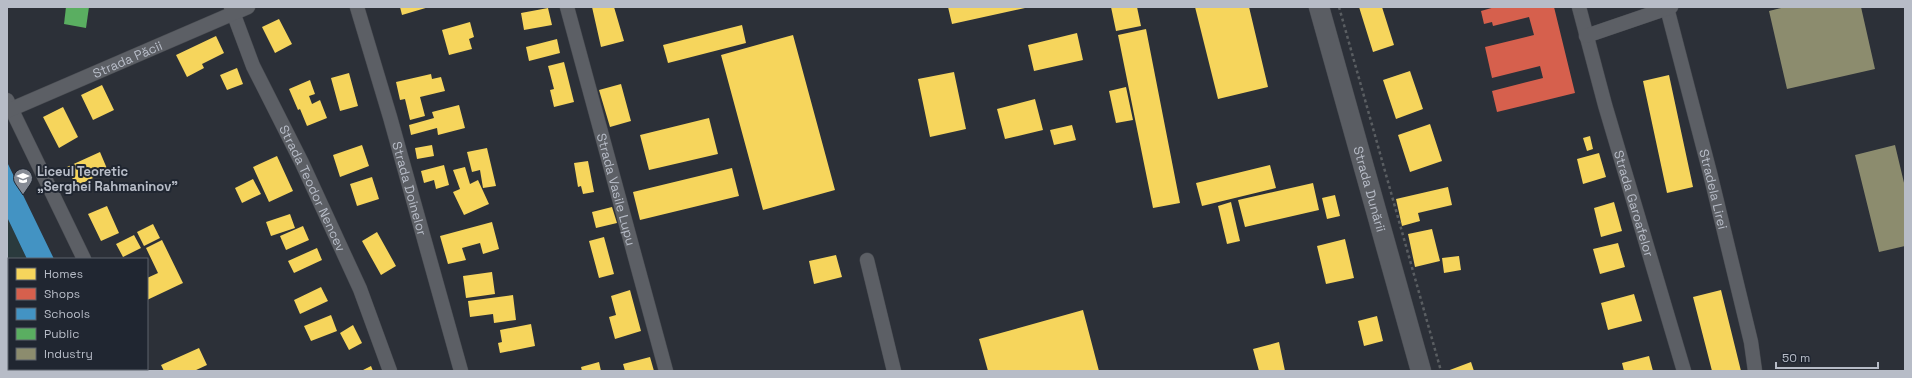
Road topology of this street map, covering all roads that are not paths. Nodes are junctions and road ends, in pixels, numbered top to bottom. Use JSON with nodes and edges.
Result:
{"nodes":[{"id":1,"x":248,"y":7,"type":"edge"},
{"id":2,"x":357,"y":7,"type":"edge"},
{"id":3,"x":566,"y":7,"type":"edge"},
{"id":4,"x":1319,"y":7,"type":"edge"},
{"id":5,"x":1579,"y":7,"type":"edge"},
{"id":6,"x":1669,"y":8,"type":"edge"},
{"id":7,"x":233,"y":10,"type":"edge"},
{"id":8,"x":1586,"y":36,"type":"junction"},
{"id":9,"x":8,"y":107,"type":"edge"},
{"id":10,"x":84,"y":258,"type":"edge"},
{"id":11,"x":867,"y":260,"type":"dead end"},
{"id":12,"x":390,"y":371,"type":"edge"},
{"id":13,"x":461,"y":371,"type":"edge"},
{"id":14,"x":666,"y":371,"type":"edge"},
{"id":15,"x":894,"y":371,"type":"edge"},
{"id":16,"x":1421,"y":371,"type":"edge"},
{"id":17,"x":1684,"y":371,"type":"edge"},
{"id":18,"x":1755,"y":371,"type":"edge"}],
"edges":[{"from":1,"to":7,"type":"street","name":"Strada Păcii"},
{"from":2,"to":13,"type":"street","name":"Strada Doinelor"},
{"from":3,"to":14,"type":"street","name":"Strada Vasile Lupu"},
{"from":4,"to":16,"type":"main road","name":"Strada Dunării"},
{"from":5,"to":8,"type":"street","name":"Strada Garoafelor"},
{"from":6,"to":8,"type":"street"},
{"from":6,"to":18,"type":"street","name":"Stradela Lirei"},
{"from":7,"to":9,"type":"street","name":"Strada Păcii"},
{"from":7,"to":12,"type":"street","name":"Strada Teodor Nencev"},
{"from":8,"to":17,"type":"street","name":"Strada Garoafelor"},
{"from":9,"to":10,"type":"street"},
{"from":11,"to":15,"type":"street"}]}
